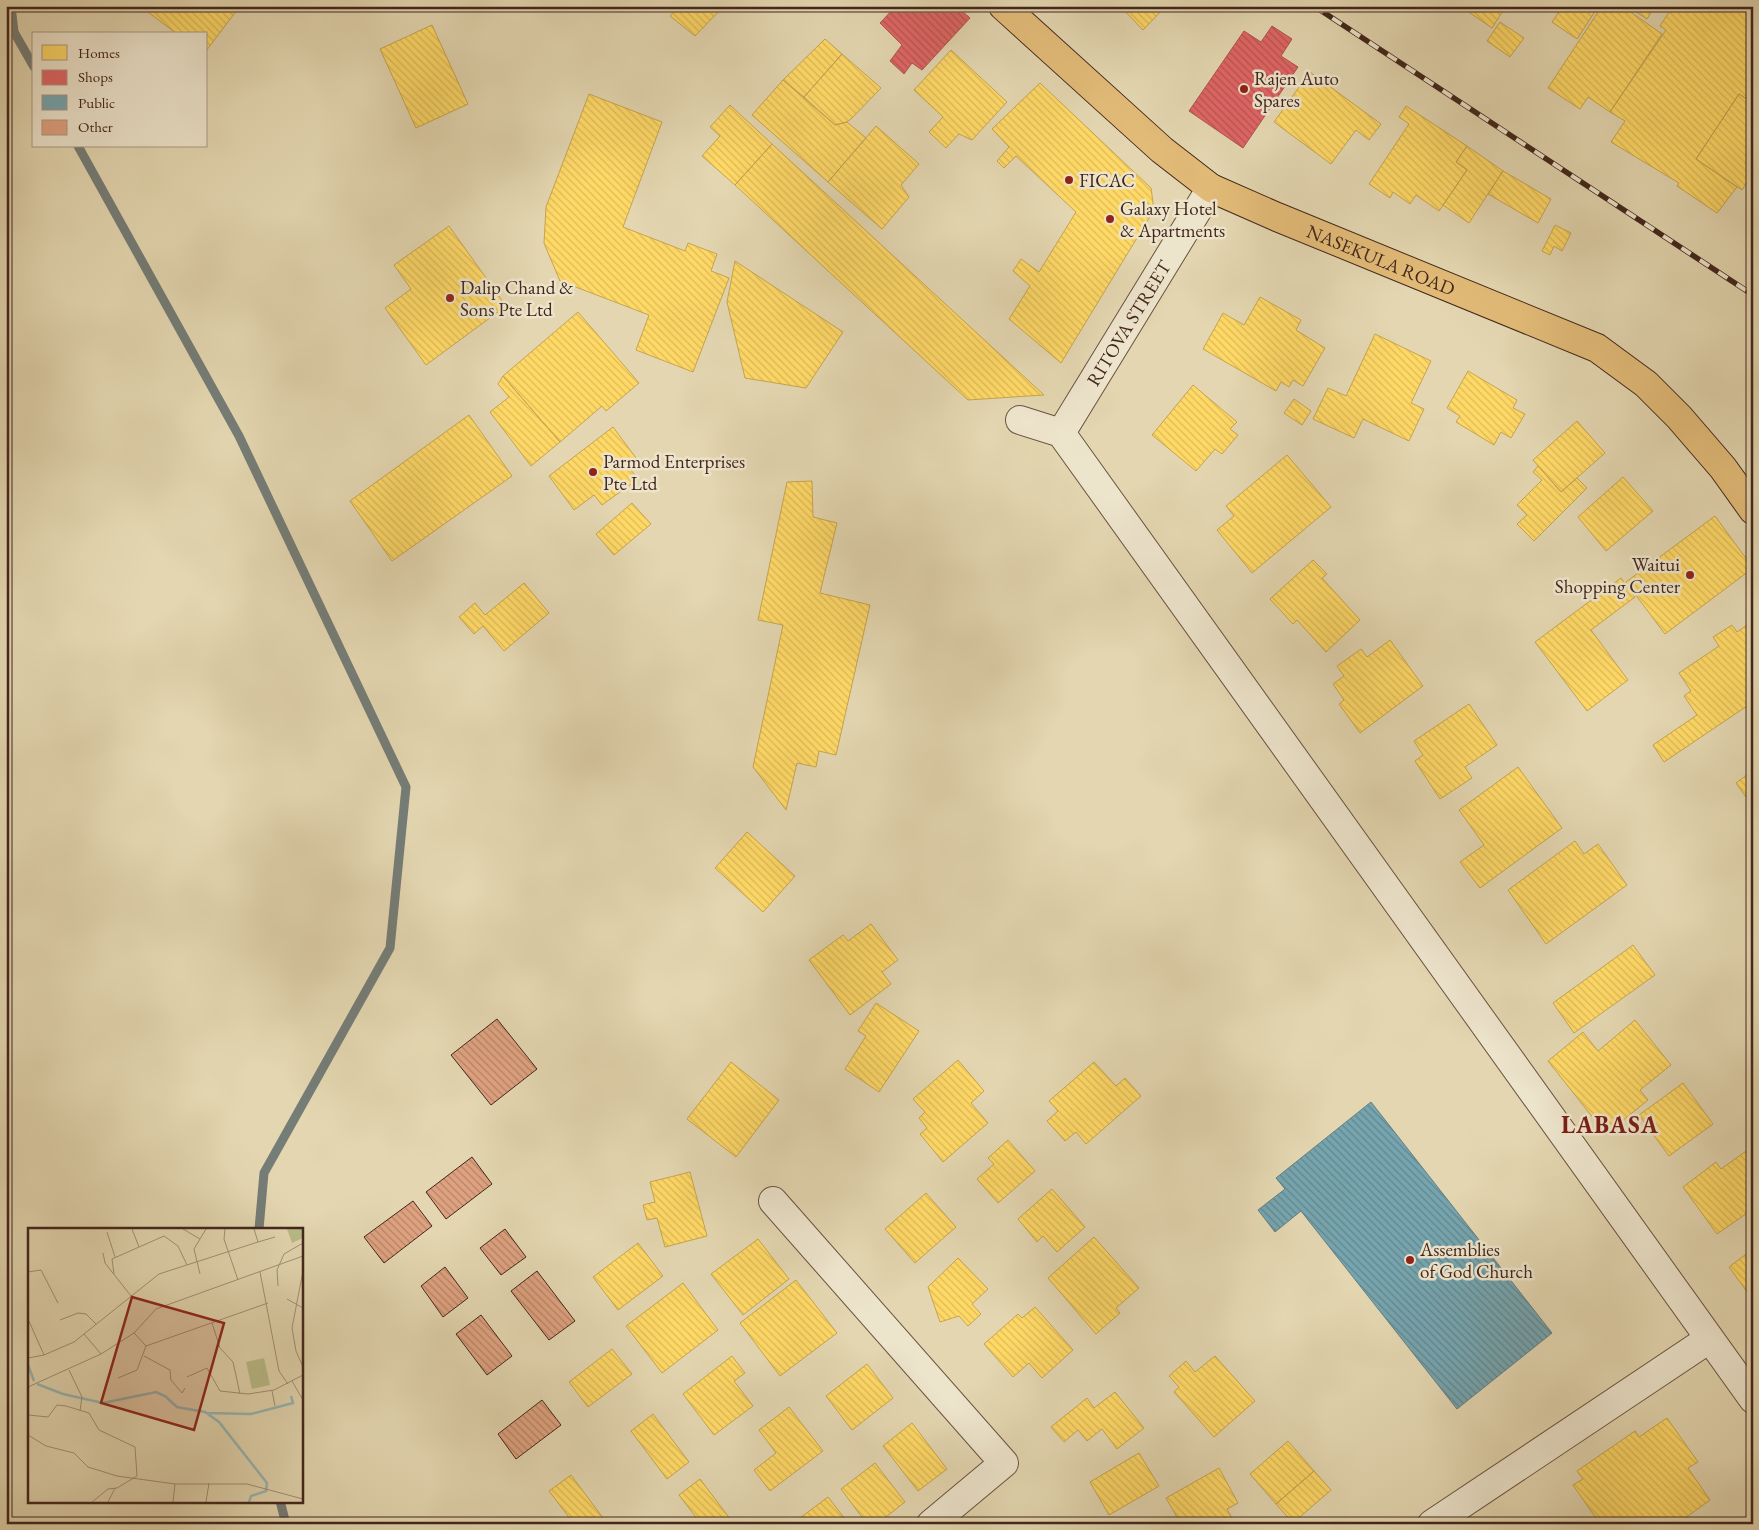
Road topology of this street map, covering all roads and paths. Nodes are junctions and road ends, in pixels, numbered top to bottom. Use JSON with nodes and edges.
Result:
{"nodes":[{"id":1,"x":1003,"y":6,"type":"edge"},
{"id":2,"x":1211,"y":188,"type":"junction"},
{"id":3,"x":1020,"y":420,"type":"dead end"},
{"id":4,"x":1061,"y":433,"type":"junction"},
{"id":5,"x":1753,"y":510,"type":"edge"},
{"id":6,"x":774,"y":1201,"type":"dead end"},
{"id":7,"x":1709,"y":1338,"type":"junction"},
{"id":8,"x":1753,"y":1399,"type":"edge"},
{"id":9,"x":930,"y":1524,"type":"edge"},
{"id":10,"x":1432,"y":1524,"type":"edge"}],
"edges":[{"from":1,"to":2,"type":"main road","name":"NASEKULA ROAD"},
{"from":2,"to":4,"type":"street","name":"RITOVA STREET"},
{"from":2,"to":5,"type":"main road","name":"NASEKULA ROAD"},
{"from":3,"to":4,"type":"street"},
{"from":4,"to":7,"type":"street"},
{"from":6,"to":9,"type":"street"},
{"from":7,"to":8,"type":"street"},
{"from":7,"to":10,"type":"street"}]}
